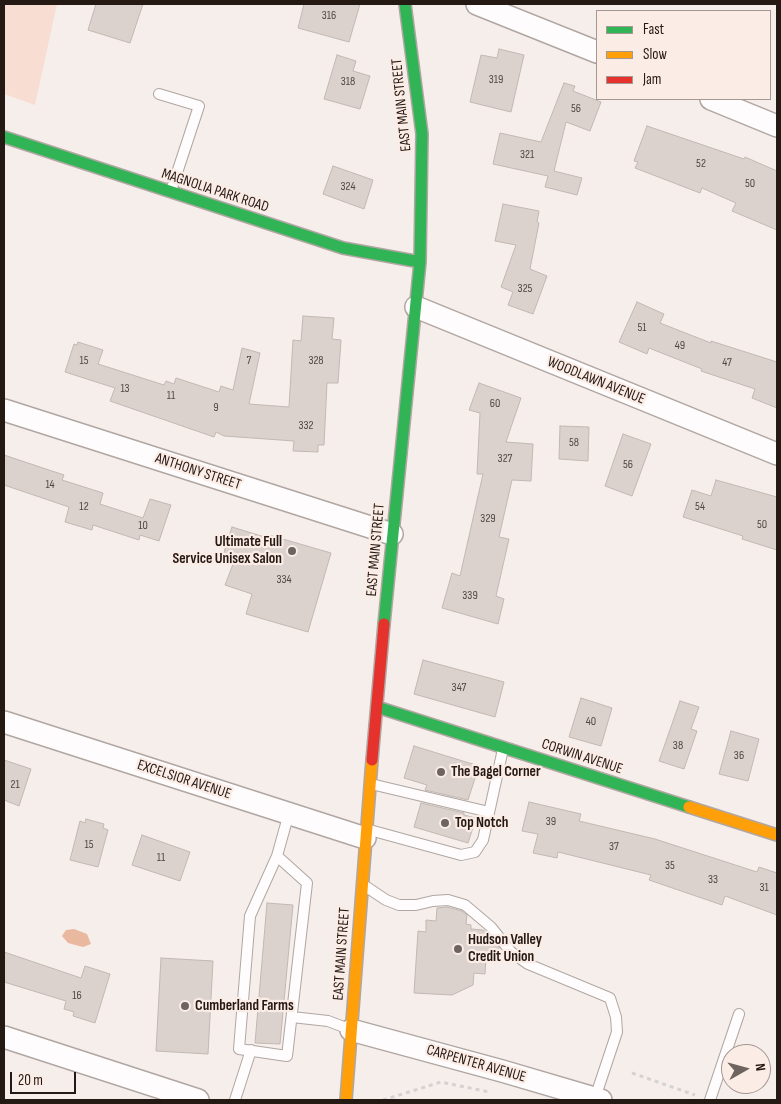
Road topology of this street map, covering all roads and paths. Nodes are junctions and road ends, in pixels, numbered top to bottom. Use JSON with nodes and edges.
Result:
{"nodes":[{"id":1,"x":406,"y":4,"type":"edge"},
{"id":2,"x":477,"y":4,"type":"edge"},
{"id":3,"x":596,"y":52,"type":"edge"},
{"id":4,"x":159,"y":94,"type":"dead end"},
{"id":5,"x":712,"y":100,"type":"edge"},
{"id":6,"x":777,"y":126,"type":"edge"},
{"id":7,"x":4,"y":137,"type":"edge"},
{"id":8,"x":171,"y":192,"type":"junction"},
{"id":9,"x":420,"y":262,"type":"junction"},
{"id":10,"x":416,"y":307,"type":"junction"},
{"id":11,"x":4,"y":410,"type":"edge"},
{"id":12,"x":777,"y":454,"type":"edge"},
{"id":13,"x":392,"y":534,"type":"junction"},
{"id":14,"x":377,"y":707,"type":"junction"},
{"id":15,"x":4,"y":722,"type":"edge"},
{"id":16,"x":504,"y":748,"type":"junction"},
{"id":17,"x":370,"y":784,"type":"junction"},
{"id":18,"x":489,"y":812,"type":"junction"},
{"id":19,"x":289,"y":813,"type":"junction"},
{"id":20,"x":366,"y":833,"type":"junction"},
{"id":21,"x":777,"y":835,"type":"edge"},
{"id":22,"x":277,"y":856,"type":"junction"},
{"id":23,"x":362,"y":884,"type":"junction"},
{"id":24,"x":739,"y":1014,"type":"dead end"},
{"id":25,"x":292,"y":1017,"type":"junction"},
{"id":26,"x":351,"y":1030,"type":"junction"},
{"id":27,"x":4,"y":1037,"type":"edge"},
{"id":28,"x":251,"y":1050,"type":"junction"},
{"id":29,"x":632,"y":1073,"type":"dead end"},
{"id":30,"x":490,"y":1092,"type":"dead end"},
{"id":31,"x":557,"y":1094,"type":"edge"},
{"id":32,"x":698,"y":1096,"type":"dead end"},
{"id":33,"x":598,"y":1099,"type":"edge"},
{"id":34,"x":198,"y":1100,"type":"edge"},
{"id":35,"x":235,"y":1100,"type":"edge"},
{"id":36,"x":346,"y":1100,"type":"edge"},
{"id":37,"x":383,"y":1100,"type":"edge"},
{"id":38,"x":710,"y":1100,"type":"edge"}],
"edges":[{"from":1,"to":9,"type":"main road","name":"EAST MAIN STREET"},
{"from":2,"to":3,"type":"street"},
{"from":4,"to":8,"type":"lane"},
{"from":5,"to":6,"type":"street"},
{"from":7,"to":8,"type":"main road","name":"MAGNOLIA PARK ROAD"},
{"from":8,"to":9,"type":"main road","name":"MAGNOLIA PARK ROAD"},
{"from":9,"to":10,"type":"main road","name":"EAST MAIN STREET"},
{"from":10,"to":12,"type":"street","name":"WOODLAWN AVENUE"},
{"from":10,"to":13,"type":"main road","name":"EAST MAIN STREET"},
{"from":11,"to":13,"type":"street","name":"ANTHONY STREET"},
{"from":13,"to":14,"type":"main road","name":"EAST MAIN STREET"},
{"from":14,"to":16,"type":"main road","name":"CORWIN AVENUE"},
{"from":14,"to":17,"type":"main road","name":"EAST MAIN STREET"},
{"from":15,"to":19,"type":"street","name":"EXCELSIOR AVENUE"},
{"from":16,"to":18,"type":"lane"},
{"from":16,"to":21,"type":"main road","name":"CORWIN AVENUE"},
{"from":17,"to":18,"type":"lane"},
{"from":17,"to":20,"type":"main road","name":"EAST MAIN STREET"},
{"from":18,"to":20,"type":"lane"},
{"from":19,"to":20,"type":"street","name":"EXCELSIOR AVENUE"},
{"from":19,"to":22,"type":"lane"},
{"from":20,"to":23,"type":"main road","name":"EAST MAIN STREET"},
{"from":22,"to":25,"type":"lane"},
{"from":22,"to":28,"type":"lane"},
{"from":23,"to":26,"type":"main road","name":"EAST MAIN STREET"},
{"from":23,"to":33,"type":"lane"},
{"from":24,"to":38,"type":"lane"},
{"from":25,"to":26,"type":"lane"},
{"from":25,"to":28,"type":"lane"},
{"from":26,"to":31,"type":"street","name":"CARPENTER AVENUE"},
{"from":26,"to":36,"type":"main road","name":"EAST MAIN STREET"},
{"from":27,"to":34,"type":"street"},
{"from":28,"to":35,"type":"lane"},
{"from":29,"to":32,"type":"path"},
{"from":30,"to":37,"type":"path"},
{"from":31,"to":33,"type":"street","name":"CARPENTER AVENUE"}]}
